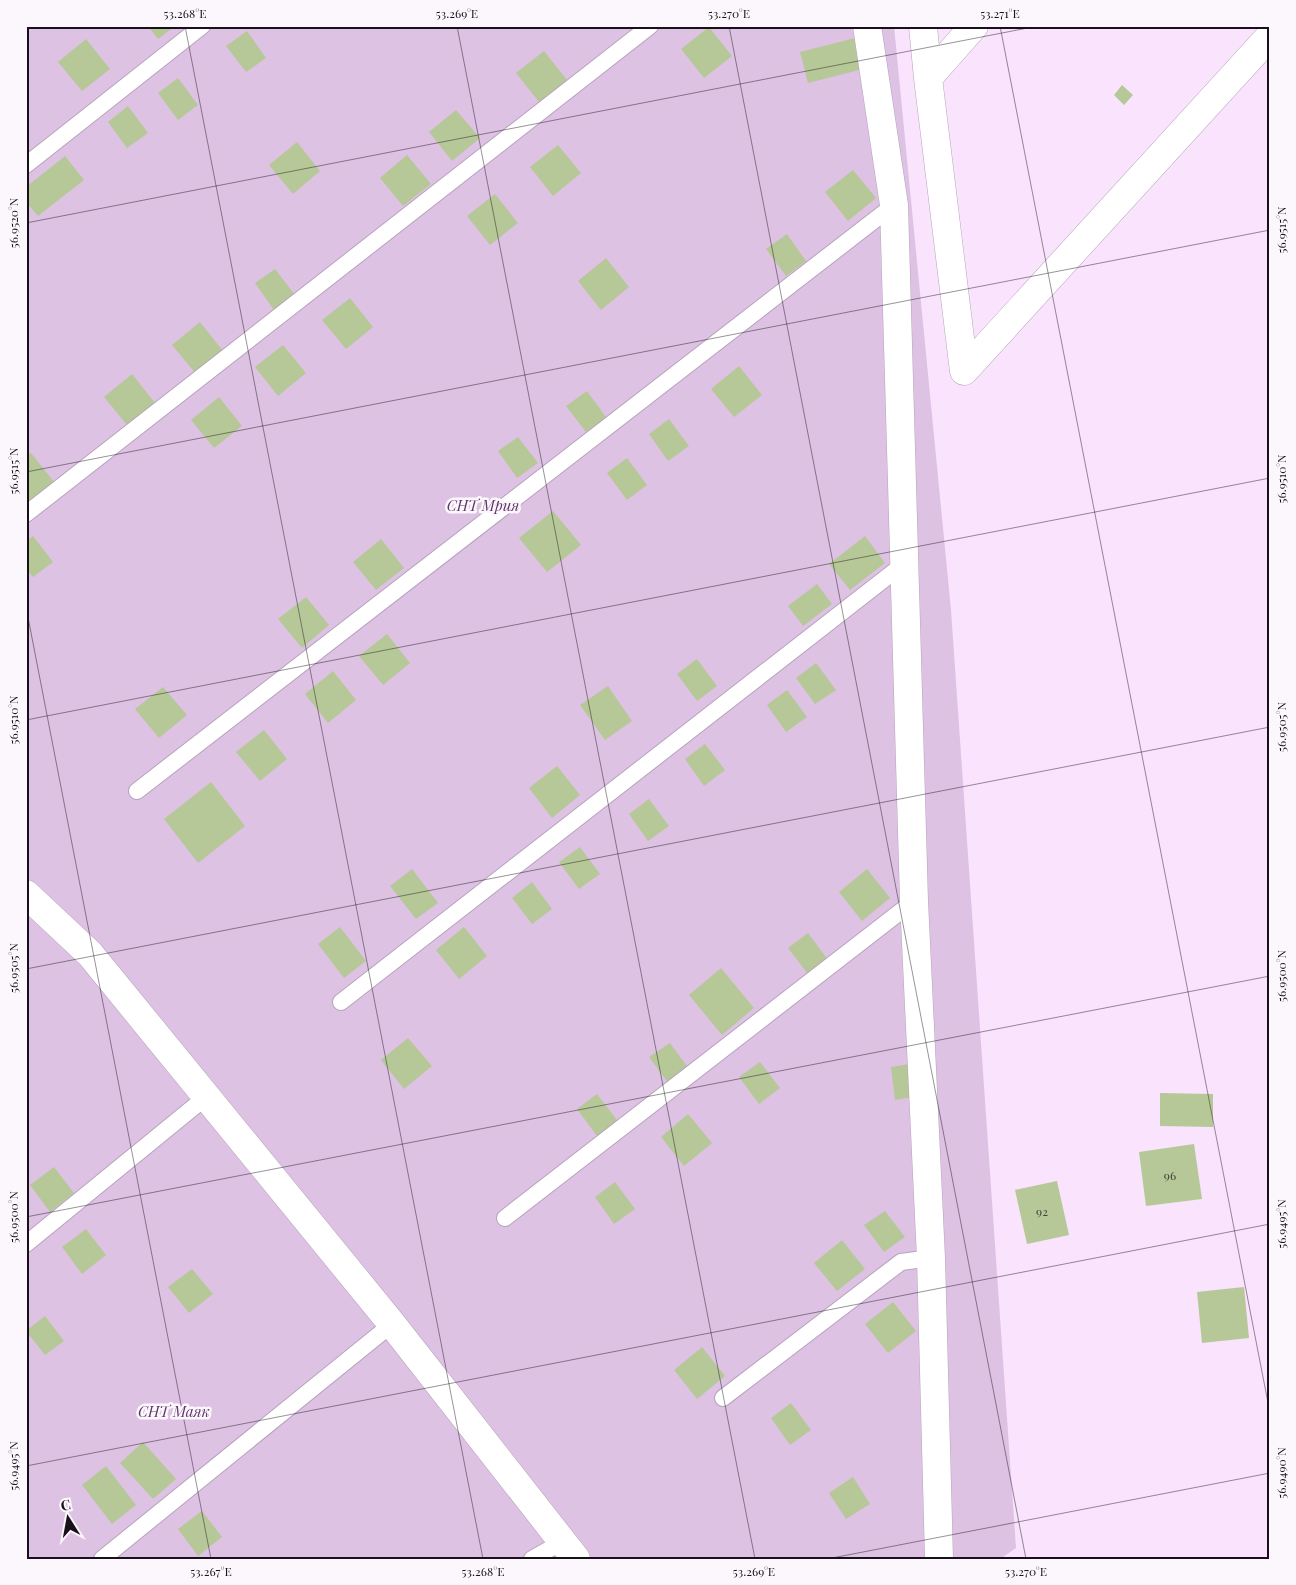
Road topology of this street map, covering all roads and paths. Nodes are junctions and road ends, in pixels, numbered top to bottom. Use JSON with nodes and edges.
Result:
{"nodes":[{"id":1,"x":202,"y":26,"type":"edge"},
{"id":2,"x":650,"y":26,"type":"edge"},
{"id":3,"x":867,"y":26,"type":"edge"},
{"id":4,"x":923,"y":26,"type":"edge"},
{"id":5,"x":974,"y":26,"type":"edge"},
{"id":6,"x":1270,"y":36,"type":"edge"},
{"id":7,"x":928,"y":78,"type":"junction"},
{"id":8,"x":26,"y":165,"type":"edge"},
{"id":9,"x":894,"y":205,"type":"junction"},
{"id":10,"x":26,"y":514,"type":"edge"},
{"id":11,"x":905,"y":563,"type":"junction"},
{"id":12,"x":138,"y":792,"type":"dead end"},
{"id":13,"x":26,"y":894,"type":"edge"},
{"id":14,"x":914,"y":901,"type":"junction"},
{"id":15,"x":341,"y":1002,"type":"dead end"},
{"id":16,"x":206,"y":1097,"type":"junction"},
{"id":17,"x":505,"y":1218,"type":"dead end"},
{"id":18,"x":26,"y":1244,"type":"edge"},
{"id":19,"x":931,"y":1258,"type":"junction"},
{"id":20,"x":392,"y":1324,"type":"junction"},
{"id":21,"x":723,"y":1398,"type":"dead end"},
{"id":22,"x":569,"y":1550,"type":"edge"},
{"id":23,"x":102,"y":1559,"type":"edge"},
{"id":24,"x":532,"y":1559,"type":"edge"},
{"id":25,"x":939,"y":1559,"type":"edge"}],
"edges":[{"from":1,"to":8,"type":"lane"},
{"from":2,"to":10,"type":"lane"},
{"from":3,"to":9,"type":"street"},
{"from":4,"to":7,"type":"street"},
{"from":5,"to":7,"type":"street"},
{"from":6,"to":7,"type":"street"},
{"from":9,"to":11,"type":"street"},
{"from":9,"to":12,"type":"lane"},
{"from":11,"to":14,"type":"street"},
{"from":11,"to":15,"type":"lane"},
{"from":13,"to":16,"type":"street"},
{"from":14,"to":17,"type":"lane"},
{"from":14,"to":19,"type":"street"},
{"from":16,"to":18,"type":"lane"},
{"from":16,"to":20,"type":"street"},
{"from":19,"to":21,"type":"lane"},
{"from":19,"to":25,"type":"street"},
{"from":20,"to":22,"type":"street"},
{"from":20,"to":23,"type":"lane"},
{"from":22,"to":24,"type":"lane"}]}
